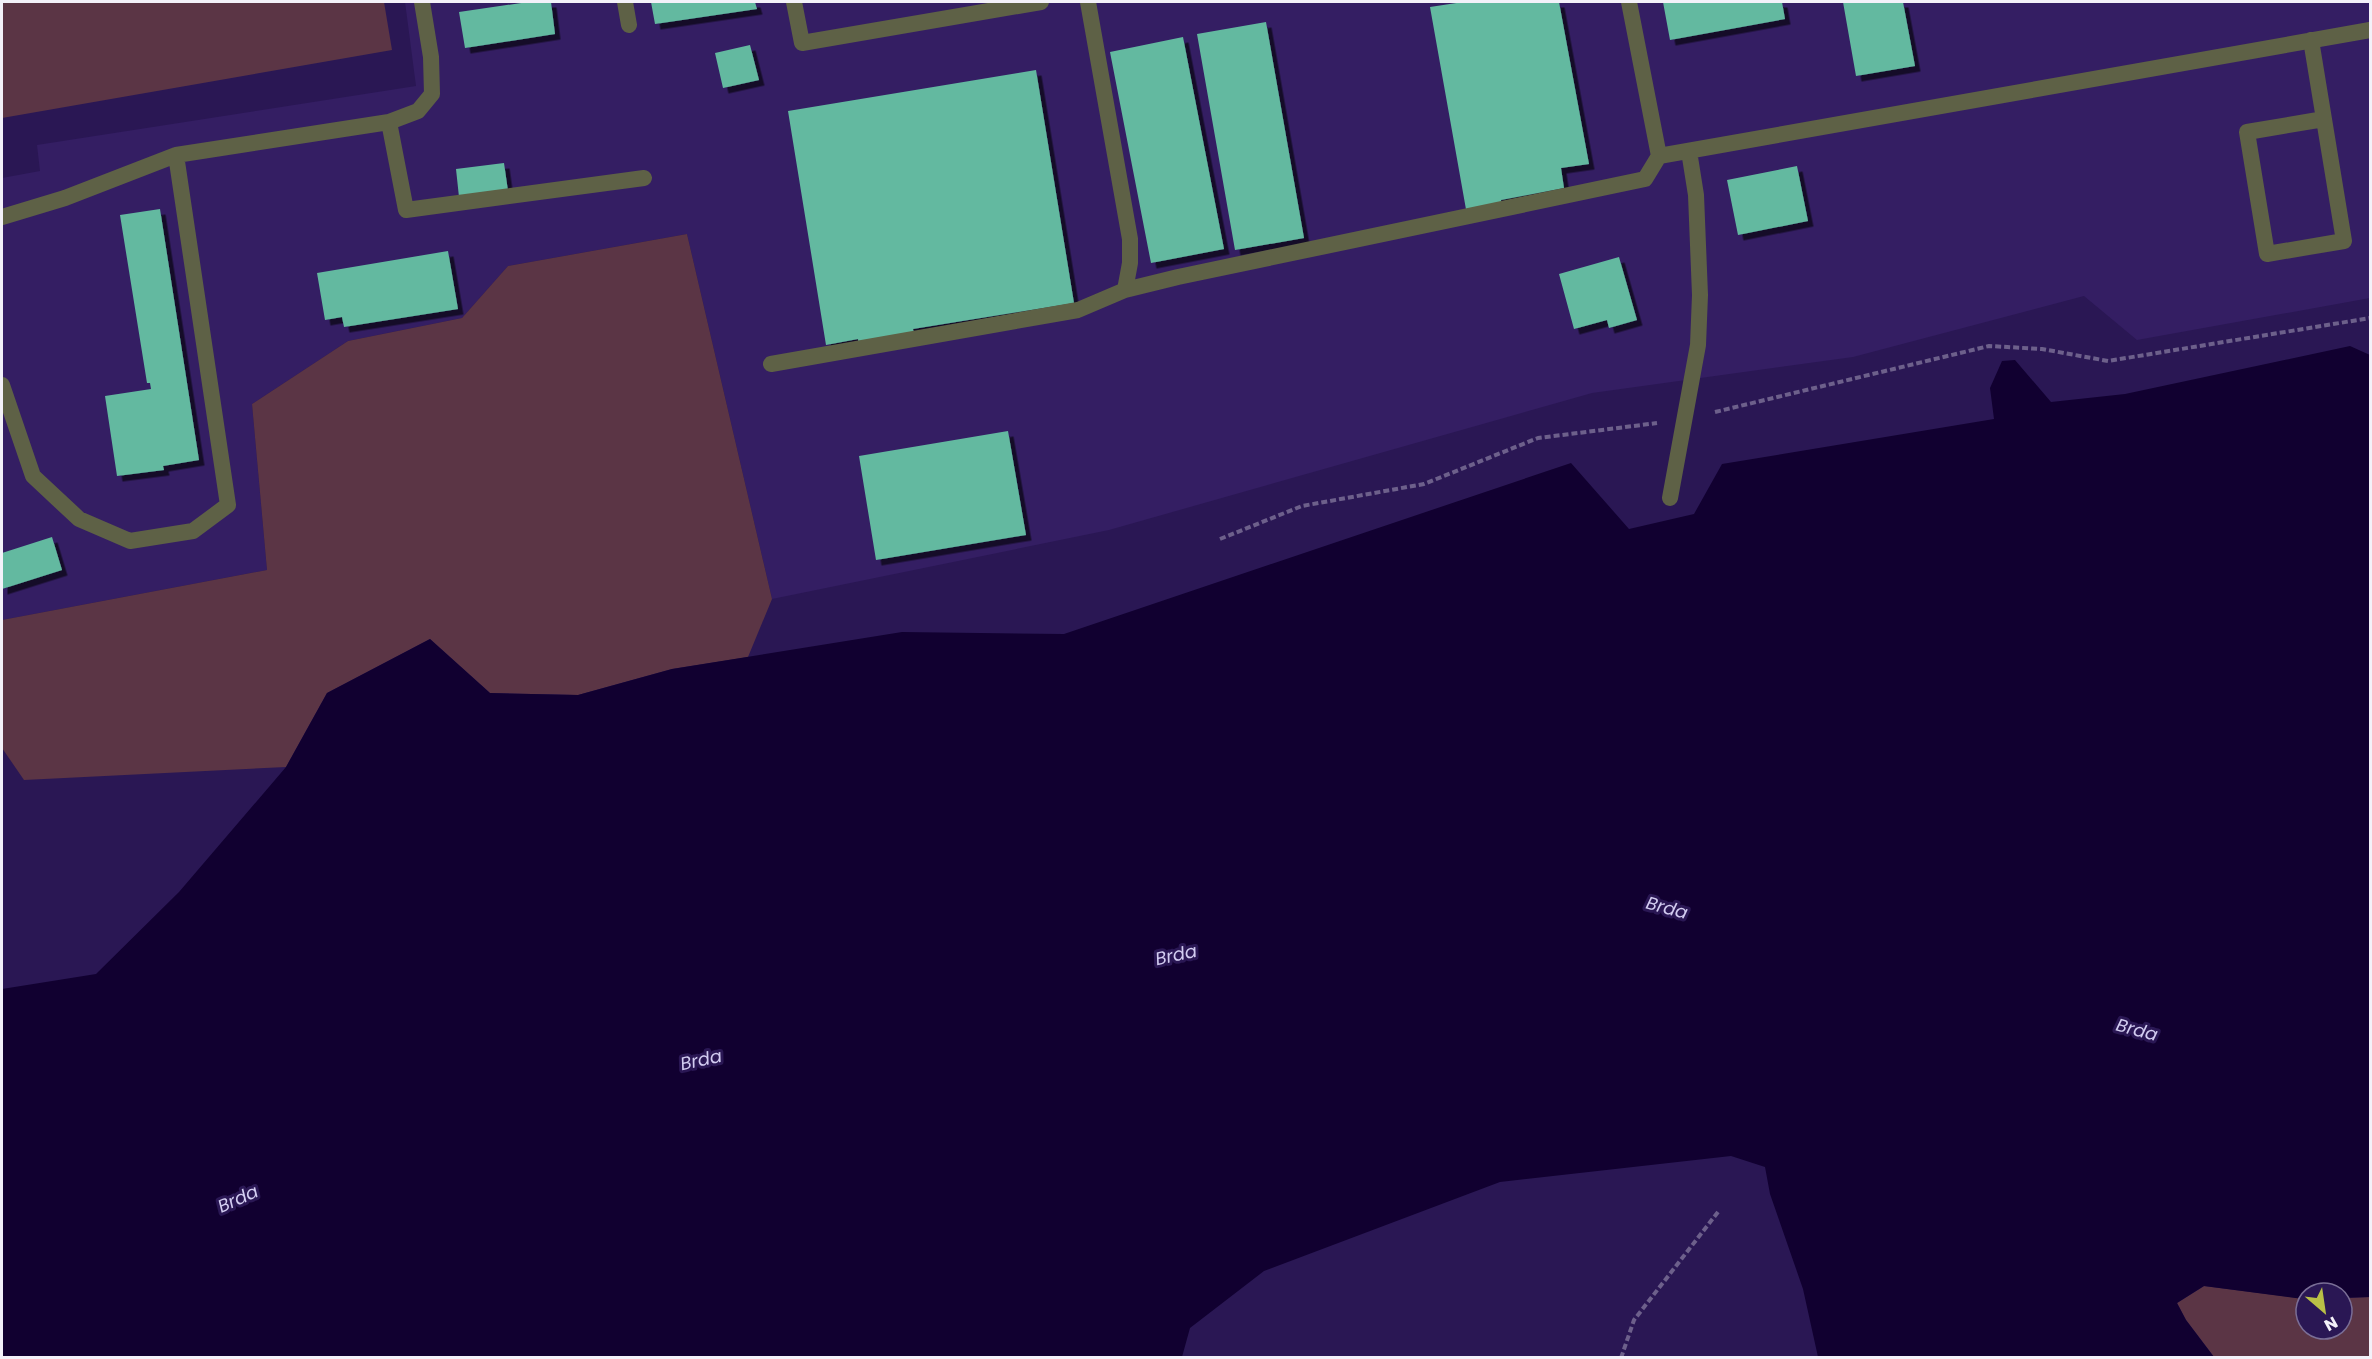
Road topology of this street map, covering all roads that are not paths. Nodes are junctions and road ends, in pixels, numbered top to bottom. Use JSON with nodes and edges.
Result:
{"nodes":[{"id":1,"x":422,"y":2,"type":"edge"},
{"id":2,"x":625,"y":2,"type":"edge"},
{"id":3,"x":794,"y":2,"type":"edge"},
{"id":4,"x":1041,"y":2,"type":"edge"},
{"id":5,"x":1088,"y":2,"type":"edge"},
{"id":6,"x":1629,"y":2,"type":"edge"},
{"id":7,"x":629,"y":25,"type":"dead end"},
{"id":8,"x":2370,"y":30,"type":"edge"},
{"id":9,"x":2311,"y":40,"type":"junction"},
{"id":10,"x":2324,"y":119,"type":"junction"},
{"id":11,"x":389,"y":122,"type":"junction"},
{"id":12,"x":1689,"y":151,"type":"junction"},
{"id":13,"x":176,"y":155,"type":"junction"},
{"id":14,"x":1659,"y":156,"type":"junction"},
{"id":15,"x":644,"y":178,"type":"dead end"},
{"id":16,"x":2,"y":217,"type":"edge"},
{"id":17,"x":1125,"y":290,"type":"junction"},
{"id":18,"x":771,"y":364,"type":"dead end"},
{"id":19,"x":2,"y":385,"type":"edge"},
{"id":20,"x":1670,"y":498,"type":"dead end"}],
"edges":[{"from":1,"to":11,"type":"lane"},
{"from":2,"to":7,"type":"lane"},
{"from":3,"to":4,"type":"lane"},
{"from":5,"to":17,"type":"lane"},
{"from":6,"to":14,"type":"lane"},
{"from":8,"to":9,"type":"lane"},
{"from":9,"to":10,"type":"lane"},
{"from":9,"to":12,"type":"lane"},
{"from":10,"to":10,"type":"lane"},
{"from":11,"to":13,"type":"lane"},
{"from":11,"to":15,"type":"lane"},
{"from":12,"to":14,"type":"lane"},
{"from":12,"to":20,"type":"lane"},
{"from":13,"to":16,"type":"lane"},
{"from":13,"to":19,"type":"lane"},
{"from":14,"to":17,"type":"lane"},
{"from":17,"to":18,"type":"lane"}]}
